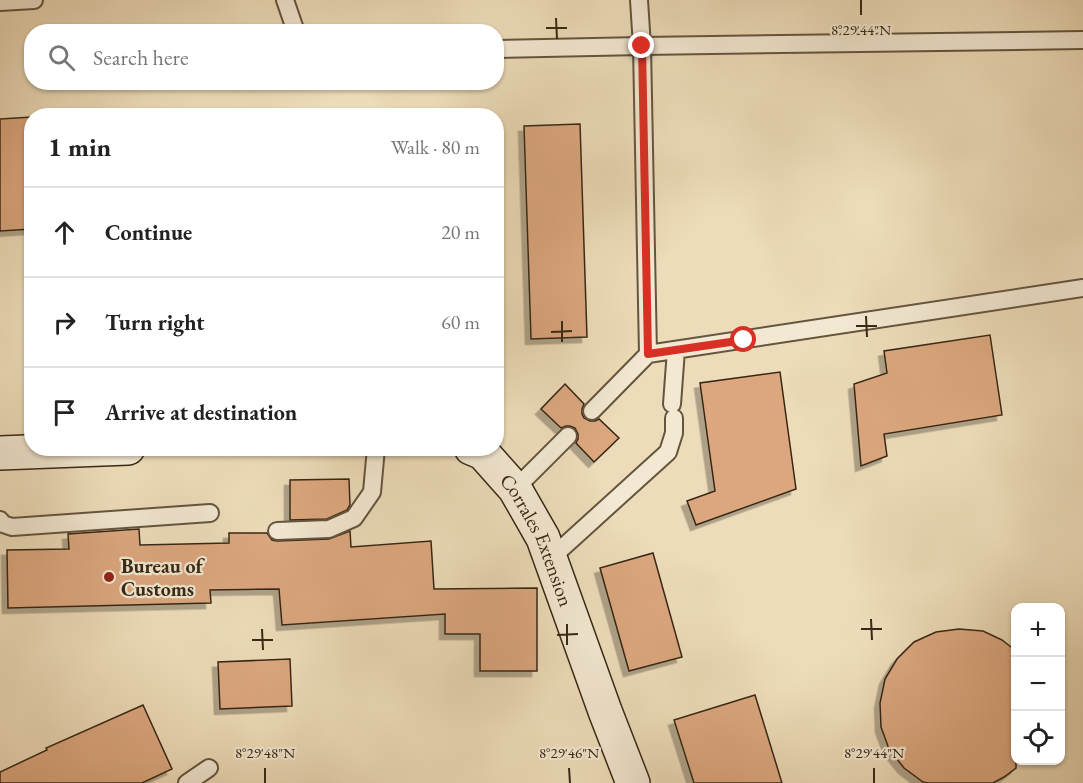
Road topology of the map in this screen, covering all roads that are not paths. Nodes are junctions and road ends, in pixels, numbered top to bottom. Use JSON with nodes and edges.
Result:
{"nodes":[{"id":1,"x":34,"y":0,"type":"edge"},
{"id":2,"x":285,"y":0,"type":"edge"},
{"id":3,"x":639,"y":0,"type":"edge"},
{"id":4,"x":0,"y":2,"type":"edge"},
{"id":5,"x":293,"y":24,"type":"edge"},
{"id":6,"x":1083,"y":40,"type":"edge"},
{"id":7,"x":642,"y":46,"type":"junction"},
{"id":8,"x":504,"y":49,"type":"edge"},
{"id":9,"x":1083,"y":288,"type":"edge"},
{"id":10,"x":676,"y":350,"type":"junction"},
{"id":11,"x":648,"y":354,"type":"junction"},
{"id":12,"x":592,"y":411,"type":"dead end"},
{"id":13,"x":568,"y":436,"type":"dead end"},
{"id":14,"x":24,"y":452,"type":"edge"},
{"id":15,"x":0,"y":453,"type":"edge"},
{"id":16,"x":375,"y":456,"type":"edge"},
{"id":17,"x":486,"y":456,"type":"edge"},
{"id":18,"x":515,"y":489,"type":"junction"},
{"id":19,"x":210,"y":513,"type":"dead end"},
{"id":20,"x":0,"y":520,"type":"edge"},
{"id":21,"x":277,"y":531,"type":"dead end"},
{"id":22,"x":550,"y":559,"type":"junction"},
{"id":23,"x":209,"y":768,"type":"dead end"},
{"id":24,"x":187,"y":783,"type":"edge"},
{"id":25,"x":633,"y":783,"type":"edge"}],
"edges":[{"from":1,"to":4,"type":"lane"},
{"from":2,"to":5,"type":"lane"},
{"from":3,"to":7,"type":"lane"},
{"from":6,"to":7,"type":"lane"},
{"from":7,"to":8,"type":"lane"},
{"from":7,"to":11,"type":"lane"},
{"from":9,"to":10,"type":"lane"},
{"from":10,"to":11,"type":"lane"},
{"from":10,"to":22,"type":"lane"},
{"from":11,"to":12,"type":"lane"},
{"from":13,"to":18,"type":"lane"},
{"from":14,"to":15,"type":"main road"},
{"from":16,"to":21,"type":"lane"},
{"from":17,"to":18,"type":"main road","name":"Corrales Extension"},
{"from":18,"to":22,"type":"main road","name":"Corrales Extension"},
{"from":19,"to":20,"type":"lane"},
{"from":22,"to":25,"type":"main road","name":"Corrales Extension"},
{"from":23,"to":24,"type":"lane"}]}
